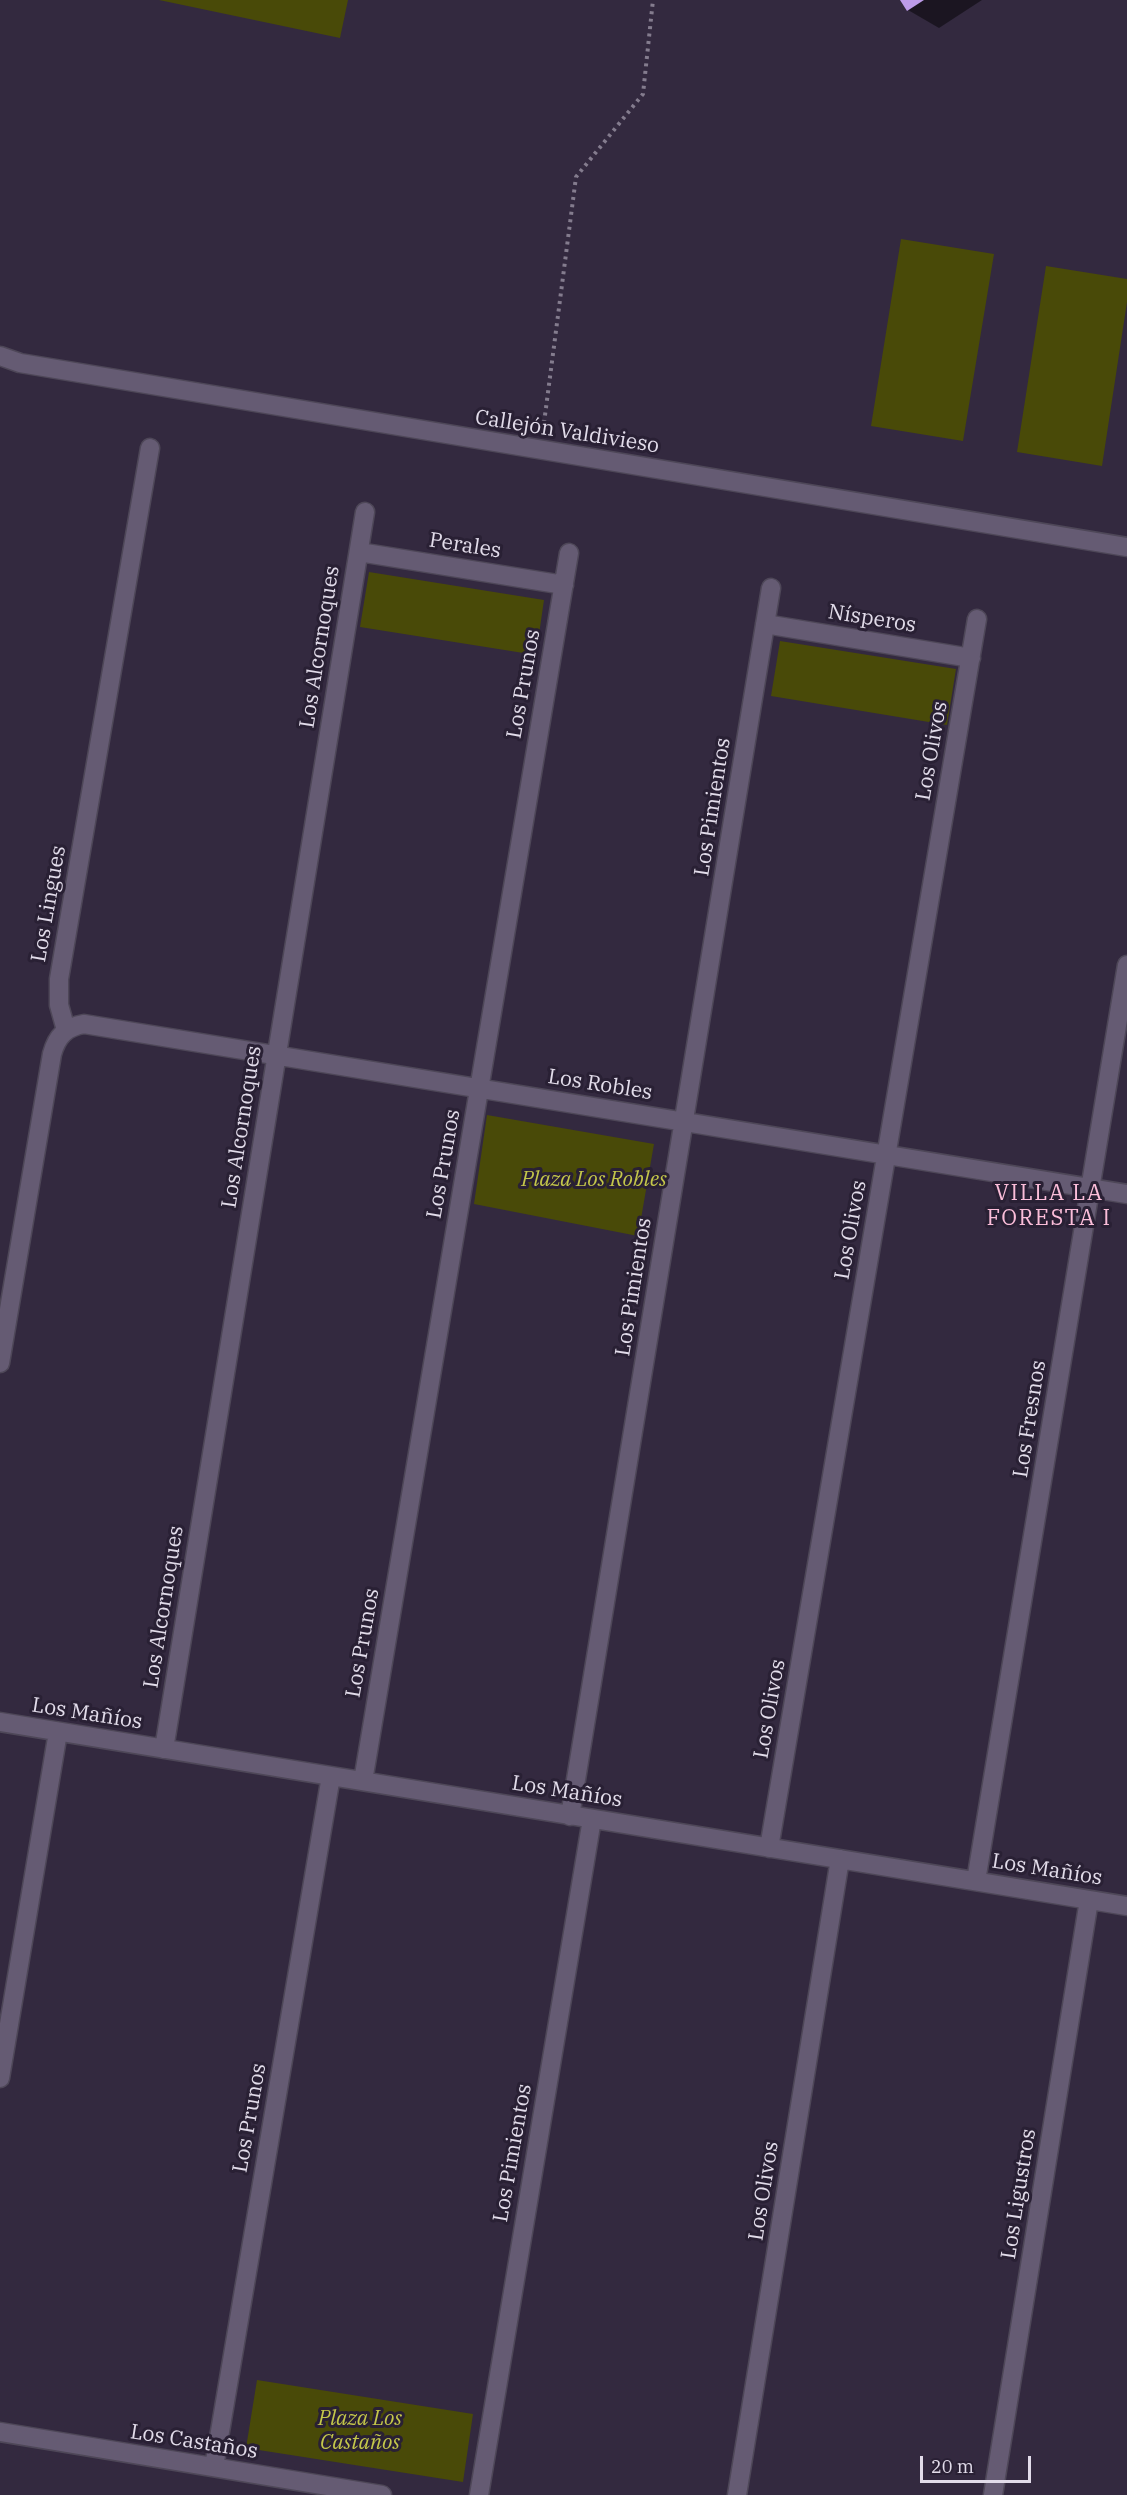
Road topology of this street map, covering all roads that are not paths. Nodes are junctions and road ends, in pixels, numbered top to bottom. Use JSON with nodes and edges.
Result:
{"nodes":[{"id":1,"x":0,"y":356,"type":"edge"},
{"id":2,"x":150,"y":448,"type":"dead end"},
{"id":3,"x":365,"y":512,"type":"dead end"},
{"id":4,"x":1127,"y":547,"type":"edge"},
{"id":5,"x":359,"y":552,"type":"junction"},
{"id":6,"x":569,"y":553,"type":"dead end"},
{"id":7,"x":564,"y":585,"type":"junction"},
{"id":8,"x":771,"y":588,"type":"dead end"},
{"id":9,"x":977,"y":619,"type":"dead end"},
{"id":10,"x":765,"y":624,"type":"junction"},
{"id":11,"x":970,"y":658,"type":"junction"},
{"id":12,"x":1127,"y":965,"type":"edge"},
{"id":13,"x":66,"y":1030,"type":"junction"},
{"id":14,"x":277,"y":1055,"type":"junction"},
{"id":15,"x":479,"y":1088,"type":"junction"},
{"id":16,"x":684,"y":1122,"type":"junction"},
{"id":17,"x":887,"y":1155,"type":"junction"},
{"id":18,"x":1090,"y":1188,"type":"junction"},
{"id":19,"x":1127,"y":1194,"type":"edge"},
{"id":20,"x":0,"y":1363,"type":"edge"},
{"id":21,"x":0,"y":1722,"type":"edge"},
{"id":22,"x":58,"y":1732,"type":"junction"},
{"id":23,"x":164,"y":1749,"type":"junction"},
{"id":24,"x":331,"y":1776,"type":"junction"},
{"id":25,"x":363,"y":1781,"type":"junction"},
{"id":26,"x":570,"y":1815,"type":"junction"},
{"id":27,"x":592,"y":1819,"type":"junction"},
{"id":28,"x":769,"y":1848,"type":"junction"},
{"id":29,"x":840,"y":1859,"type":"junction"},
{"id":30,"x":976,"y":1881,"type":"junction"},
{"id":31,"x":1089,"y":1900,"type":"junction"},
{"id":32,"x":1127,"y":1906,"type":"edge"},
{"id":33,"x":0,"y":2078,"type":"edge"},
{"id":34,"x":0,"y":2432,"type":"edge"},
{"id":35,"x":214,"y":2468,"type":"junction"},
{"id":36,"x":382,"y":2495,"type":"edge"},
{"id":37,"x":479,"y":2495,"type":"edge"},
{"id":38,"x":737,"y":2495,"type":"edge"},
{"id":39,"x":993,"y":2495,"type":"edge"}],
"edges":[{"from":1,"to":4,"type":"street","name":"Callejón Valdivieso"},
{"from":2,"to":13,"type":"street","name":"Los Lingues"},
{"from":3,"to":5,"type":"street","name":"Los Alcornoques"},
{"from":5,"to":7,"type":"street","name":"Perales"},
{"from":5,"to":14,"type":"street","name":"Los Alcornoques"},
{"from":6,"to":7,"type":"street","name":"Los Prunos"},
{"from":7,"to":15,"type":"street","name":"Los Prunos"},
{"from":8,"to":10,"type":"street","name":"Los Pimientos"},
{"from":9,"to":11,"type":"street","name":"Los Olivos"},
{"from":10,"to":11,"type":"street","name":"Nísperos"},
{"from":10,"to":16,"type":"street","name":"Los Pimientos"},
{"from":11,"to":17,"type":"street","name":"Los Olivos"},
{"from":12,"to":18,"type":"street","name":"Los Fresnos"},
{"from":13,"to":14,"type":"street","name":"Los Robles"},
{"from":13,"to":20,"type":"street"},
{"from":14,"to":15,"type":"street","name":"Los Robles"},
{"from":14,"to":23,"type":"street","name":"Los Alcornoques"},
{"from":15,"to":16,"type":"street","name":"Los Robles"},
{"from":15,"to":25,"type":"street","name":"Los Prunos"},
{"from":16,"to":17,"type":"street","name":"Los Robles"},
{"from":16,"to":26,"type":"street","name":"Los Pimientos"},
{"from":17,"to":18,"type":"street","name":"Los Robles"},
{"from":17,"to":28,"type":"street","name":"Los Olivos"},
{"from":18,"to":19,"type":"street","name":"Los Robles"},
{"from":18,"to":30,"type":"street","name":"Los Fresnos"},
{"from":21,"to":22,"type":"street","name":"Los Mañíos"},
{"from":22,"to":23,"type":"street","name":"Los Mañíos"},
{"from":22,"to":33,"type":"street"},
{"from":23,"to":24,"type":"street","name":"Los Mañíos"},
{"from":24,"to":25,"type":"street","name":"Los Mañíos"},
{"from":24,"to":35,"type":"street","name":"Los Prunos"},
{"from":25,"to":26,"type":"street","name":"Los Mañíos"},
{"from":26,"to":27,"type":"street","name":"Los Mañíos"},
{"from":27,"to":28,"type":"street","name":"Los Mañíos"},
{"from":27,"to":37,"type":"street","name":"Los Pimientos"},
{"from":28,"to":29,"type":"street","name":"Los Mañíos"},
{"from":29,"to":30,"type":"street","name":"Los Mañíos"},
{"from":29,"to":38,"type":"street","name":"Los Olivos"},
{"from":30,"to":31,"type":"street","name":"Los Mañíos"},
{"from":31,"to":32,"type":"street","name":"Los Mañíos"},
{"from":31,"to":39,"type":"street","name":"Los Ligustros"},
{"from":34,"to":35,"type":"street","name":"Los Castaños"},
{"from":35,"to":36,"type":"street","name":"Los Castaños"}]}
